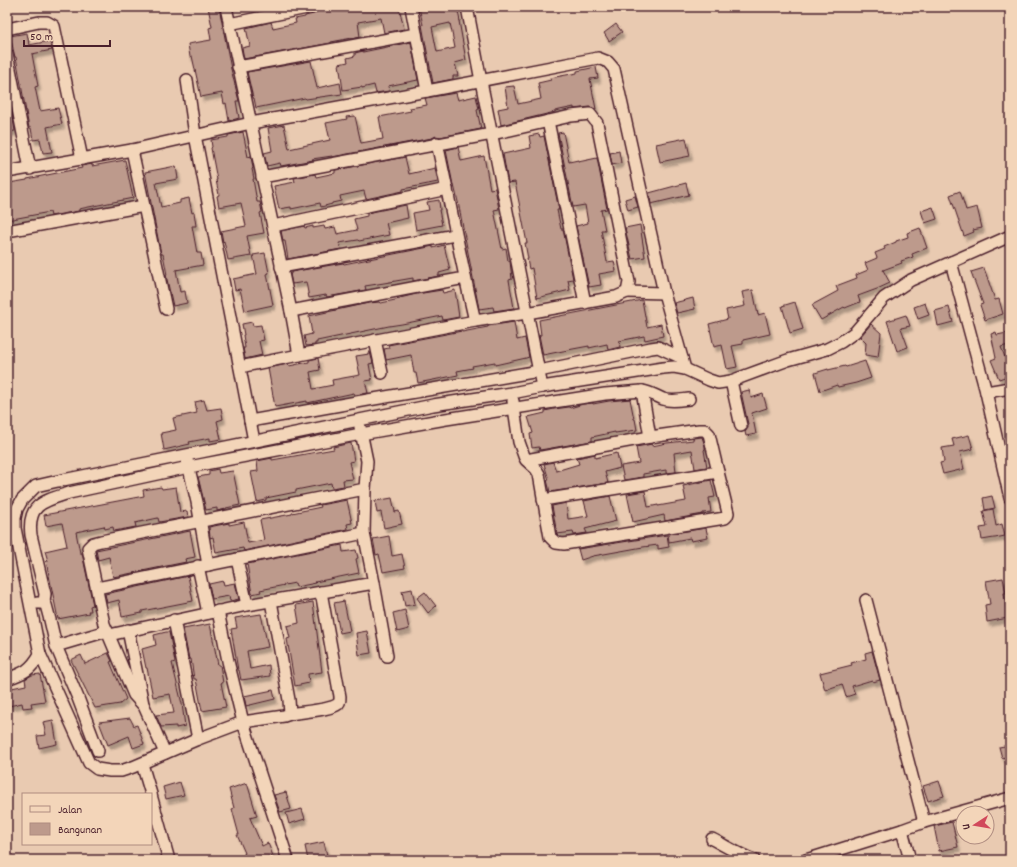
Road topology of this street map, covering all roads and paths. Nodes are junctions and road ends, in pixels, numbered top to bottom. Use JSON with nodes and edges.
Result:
{"nodes":[{"id":1,"x":226,"y":7,"type":"edge"},
{"id":2,"x":312,"y":7,"type":"edge"},
{"id":3,"x":411,"y":7,"type":"edge"},
{"id":4,"x":467,"y":7,"type":"edge"},
{"id":5,"x":229,"y":24,"type":"junction"},
{"id":6,"x":7,"y":29,"type":"edge"},
{"id":7,"x":416,"y":34,"type":"junction"},
{"id":8,"x":7,"y":54,"type":"edge"},
{"id":9,"x":238,"y":66,"type":"junction"},
{"id":10,"x":187,"y":80,"type":"dead end"},
{"id":11,"x":481,"y":81,"type":"junction"},
{"id":12,"x":427,"y":91,"type":"junction"},
{"id":13,"x":548,"y":121,"type":"junction"},
{"id":14,"x":250,"y":123,"type":"junction"},
{"id":15,"x":492,"y":134,"type":"junction"},
{"id":16,"x":195,"y":135,"type":"junction"},
{"id":17,"x":437,"y":143,"type":"junction"},
{"id":18,"x":132,"y":150,"type":"junction"},
{"id":19,"x":82,"y":159,"type":"junction"},
{"id":20,"x":30,"y":169,"type":"junction"},
{"id":21,"x":7,"y":172,"type":"edge"},
{"id":22,"x":262,"y":176,"type":"junction"},
{"id":23,"x":447,"y":190,"type":"junction"},
{"id":24,"x":144,"y":206,"type":"junction"},
{"id":25,"x":272,"y":226,"type":"junction"},
{"id":26,"x":7,"y":231,"type":"edge"},
{"id":27,"x":456,"y":235,"type":"junction"},
{"id":28,"x":1010,"y":236,"type":"edge"},
{"id":29,"x":952,"y":262,"type":"junction"},
{"id":30,"x":281,"y":267,"type":"junction"},
{"id":31,"x":465,"y":278,"type":"junction"},
{"id":32,"x":626,"y":292,"type":"junction"},
{"id":33,"x":664,"y":293,"type":"junction"},
{"id":34,"x":585,"y":303,"type":"junction"},
{"id":35,"x":166,"y":309,"type":"dead end"},
{"id":36,"x":291,"y":311,"type":"junction"},
{"id":37,"x":527,"y":313,"type":"junction"},
{"id":38,"x":475,"y":321,"type":"junction"},
{"id":39,"x":375,"y":340,"type":"junction"},
{"id":40,"x":299,"y":355,"type":"junction"},
{"id":41,"x":682,"y":358,"type":"junction"},
{"id":42,"x":240,"y":367,"type":"junction"},
{"id":43,"x":685,"y":370,"type":"junction"},
{"id":44,"x":539,"y":371,"type":"junction"},
{"id":45,"x":382,"y":373,"type":"dead end"},
{"id":46,"x":731,"y":381,"type":"junction"},
{"id":47,"x":556,"y":385,"type":"junction"},
{"id":48,"x":542,"y":387,"type":"junction"},
{"id":49,"x":1010,"y":388,"type":"edge"},
{"id":50,"x":642,"y":391,"type":"junction"},
{"id":51,"x":986,"y":392,"type":"junction"},
{"id":52,"x":512,"y":394,"type":"junction"},
{"id":53,"x":689,"y":399,"type":"dead end"},
{"id":54,"x":368,"y":400,"type":"junction"},
{"id":55,"x":560,"y":401,"type":"junction"},
{"id":56,"x":514,"y":409,"type":"junction"},
{"id":57,"x":371,"y":417,"type":"junction"},
{"id":58,"x":358,"y":420,"type":"junction"},
{"id":59,"x":250,"y":421,"type":"junction"},
{"id":60,"x":741,"y":426,"type":"dead end"},
{"id":61,"x":361,"y":434,"type":"junction"},
{"id":62,"x":650,"y":437,"type":"junction"},
{"id":63,"x":267,"y":438,"type":"junction"},
{"id":64,"x":254,"y":441,"type":"junction"},
{"id":65,"x":270,"y":450,"type":"junction"},
{"id":66,"x":186,"y":455,"type":"junction"},
{"id":67,"x":526,"y":460,"type":"junction"},
{"id":68,"x":189,"y":467,"type":"junction"},
{"id":69,"x":718,"y":472,"type":"junction"},
{"id":70,"x":365,"y":489,"type":"junction"},
{"id":71,"x":1010,"y":498,"type":"edge"},
{"id":72,"x":543,"y":500,"type":"junction"},
{"id":73,"x":200,"y":522,"type":"junction"},
{"id":74,"x":11,"y":529,"type":"edge"},
{"id":75,"x":364,"y":533,"type":"junction"},
{"id":76,"x":237,"y":559,"type":"junction"},
{"id":77,"x":203,"y":566,"type":"junction"},
{"id":78,"x":374,"y":582,"type":"junction"},
{"id":79,"x":97,"y":588,"type":"junction"},
{"id":80,"x":321,"y":592,"type":"junction"},
{"id":81,"x":866,"y":600,"type":"dead end"},
{"id":82,"x":271,"y":601,"type":"junction"},
{"id":83,"x":44,"y":603,"type":"junction"},
{"id":84,"x":30,"y":604,"type":"junction"},
{"id":85,"x":248,"y":605,"type":"junction"},
{"id":86,"x":213,"y":612,"type":"junction"},
{"id":87,"x":174,"y":620,"type":"junction"},
{"id":88,"x":128,"y":630,"type":"junction"},
{"id":89,"x":108,"y":633,"type":"junction"},
{"id":90,"x":56,"y":646,"type":"junction"},
{"id":91,"x":40,"y":654,"type":"junction"},
{"id":92,"x":386,"y":656,"type":"dead end"},
{"id":93,"x":7,"y":679,"type":"edge"},
{"id":94,"x":144,"y":706,"type":"junction"},
{"id":95,"x":290,"y":714,"type":"junction"},
{"id":96,"x":243,"y":722,"type":"junction"},
{"id":97,"x":198,"y":739,"type":"junction"},
{"id":98,"x":98,"y":751,"type":"dead end"},
{"id":99,"x":165,"y":754,"type":"junction"},
{"id":100,"x":142,"y":764,"type":"junction"},
{"id":101,"x":150,"y":793,"type":"edge"},
{"id":102,"x":1010,"y":798,"type":"edge"},
{"id":103,"x":152,"y":799,"type":"edge"},
{"id":104,"x":924,"y":822,"type":"junction"},
{"id":105,"x":902,"y":830,"type":"junction"},
{"id":106,"x":712,"y":839,"type":"dead end"},
{"id":107,"x":169,"y":860,"type":"edge"},
{"id":108,"x":288,"y":860,"type":"edge"},
{"id":109,"x":754,"y":860,"type":"edge"},
{"id":110,"x":806,"y":860,"type":"edge"},
{"id":111,"x":910,"y":860,"type":"edge"}],
"edges":[{"from":1,"to":5,"type":"street"},
{"from":2,"to":5,"type":"street"},
{"from":3,"to":7,"type":"street"},
{"from":4,"to":11,"type":"street"},
{"from":5,"to":9,"type":"street"},
{"from":6,"to":19,"type":"street"},
{"from":7,"to":9,"type":"street"},
{"from":7,"to":12,"type":"street"},
{"from":8,"to":20,"type":"street"},
{"from":9,"to":14,"type":"street"},
{"from":10,"to":16,"type":"street"},
{"from":11,"to":12,"type":"street"},
{"from":11,"to":15,"type":"street"},
{"from":11,"to":33,"type":"street"},
{"from":12,"to":14,"type":"street"},
{"from":13,"to":15,"type":"street"},
{"from":13,"to":32,"type":"street"},
{"from":13,"to":34,"type":"street"},
{"from":14,"to":16,"type":"street"},
{"from":14,"to":22,"type":"street"},
{"from":15,"to":17,"type":"street"},
{"from":15,"to":37,"type":"street"},
{"from":16,"to":18,"type":"street"},
{"from":16,"to":42,"type":"street"},
{"from":17,"to":22,"type":"street"},
{"from":17,"to":23,"type":"street"},
{"from":18,"to":19,"type":"street"},
{"from":18,"to":24,"type":"street"},
{"from":19,"to":20,"type":"street"},
{"from":20,"to":21,"type":"street"},
{"from":22,"to":25,"type":"street"},
{"from":23,"to":25,"type":"street"},
{"from":23,"to":27,"type":"street"},
{"from":24,"to":26,"type":"street"},
{"from":24,"to":35,"type":"street"},
{"from":25,"to":30,"type":"street"},
{"from":27,"to":30,"type":"street"},
{"from":27,"to":31,"type":"street"},
{"from":28,"to":29,"type":"street"},
{"from":29,"to":46,"type":"street"},
{"from":29,"to":51,"type":"street"},
{"from":30,"to":36,"type":"street"},
{"from":31,"to":36,"type":"street"},
{"from":31,"to":38,"type":"street"},
{"from":32,"to":33,"type":"street"},
{"from":32,"to":34,"type":"street"},
{"from":33,"to":41,"type":"street"},
{"from":34,"to":37,"type":"street"},
{"from":36,"to":40,"type":"street"},
{"from":37,"to":38,"type":"street"},
{"from":37,"to":44,"type":"street"},
{"from":38,"to":39,"type":"street"},
{"from":39,"to":40,"type":"street"},
{"from":39,"to":45,"type":"street"},
{"from":40,"to":42,"type":"street"},
{"from":41,"to":43,"type":"street"},
{"from":41,"to":44,"type":"street"},
{"from":42,"to":59,"type":"street"},
{"from":43,"to":46,"type":"street"},
{"from":43,"to":47,"type":"street"},
{"from":44,"to":48,"type":"street"},
{"from":44,"to":54,"type":"street"},
{"from":46,"to":60,"type":"street"},
{"from":47,"to":48,"type":"street"},
{"from":47,"to":55,"type":"street"},
{"from":48,"to":52,"type":"street"},
{"from":49,"to":51,"type":"street"},
{"from":50,"to":53,"type":"street"},
{"from":50,"to":55,"type":"street"},
{"from":50,"to":62,"type":"street"},
{"from":51,"to":71,"type":"street"},
{"from":52,"to":56,"type":"street"},
{"from":52,"to":57,"type":"street"},
{"from":54,"to":57,"type":"street"},
{"from":54,"to":59,"type":"street"},
{"from":55,"to":56,"type":"street"},
{"from":56,"to":61,"type":"street"},
{"from":56,"to":67,"type":"street"},
{"from":57,"to":58,"type":"street"},
{"from":58,"to":61,"type":"street"},
{"from":58,"to":63,"type":"street"},
{"from":59,"to":64,"type":"street"},
{"from":61,"to":65,"type":"street"},
{"from":61,"to":70,"type":"street"},
{"from":62,"to":67,"type":"street"},
{"from":62,"to":69,"type":"street"},
{"from":63,"to":64,"type":"street"},
{"from":63,"to":65,"type":"street"},
{"from":64,"to":66,"type":"street"},
{"from":65,"to":68,"type":"street"},
{"from":66,"to":68,"type":"street"},
{"from":66,"to":74,"type":"street"},
{"from":67,"to":72,"type":"street"},
{"from":68,"to":73,"type":"street"},
{"from":68,"to":83,"type":"street"},
{"from":69,"to":72,"type":"street"},
{"from":69,"to":72,"type":"street"},
{"from":70,"to":73,"type":"street"},
{"from":70,"to":75,"type":"street"},
{"from":73,"to":77,"type":"street"},
{"from":73,"to":79,"type":"street"},
{"from":74,"to":84,"type":"street"},
{"from":75,"to":76,"type":"street"},
{"from":75,"to":78,"type":"street"},
{"from":76,"to":77,"type":"street"},
{"from":76,"to":85,"type":"street"},
{"from":77,"to":79,"type":"street"},
{"from":77,"to":86,"type":"street"},
{"from":78,"to":80,"type":"street"},
{"from":78,"to":92,"type":"street"},
{"from":79,"to":89,"type":"street"},
{"from":80,"to":82,"type":"street"},
{"from":80,"to":95,"type":"street"},
{"from":81,"to":104,"type":"street"},
{"from":82,"to":85,"type":"street"},
{"from":82,"to":95,"type":"street"},
{"from":83,"to":84,"type":"street"},
{"from":83,"to":90,"type":"street"},
{"from":84,"to":91,"type":"street"},
{"from":85,"to":86,"type":"street"},
{"from":86,"to":87,"type":"street"},
{"from":86,"to":96,"type":"street"},
{"from":87,"to":88,"type":"street"},
{"from":87,"to":97,"type":"street"},
{"from":88,"to":89,"type":"street"},
{"from":88,"to":94,"type":"street"},
{"from":89,"to":90,"type":"street"},
{"from":89,"to":94,"type":"street"},
{"from":90,"to":98,"type":"street"},
{"from":91,"to":93,"type":"street"},
{"from":91,"to":100,"type":"street"},
{"from":94,"to":99,"type":"street"},
{"from":95,"to":96,"type":"street"},
{"from":96,"to":97,"type":"street"},
{"from":96,"to":108,"type":"street"},
{"from":97,"to":99,"type":"street"},
{"from":99,"to":100,"type":"street"},
{"from":100,"to":101,"type":"street"},
{"from":102,"to":104,"type":"street"},
{"from":103,"to":107,"type":"street"},
{"from":104,"to":105,"type":"street"},
{"from":105,"to":110,"type":"street"},
{"from":105,"to":111,"type":"street"},
{"from":106,"to":109,"type":"street"}]}
